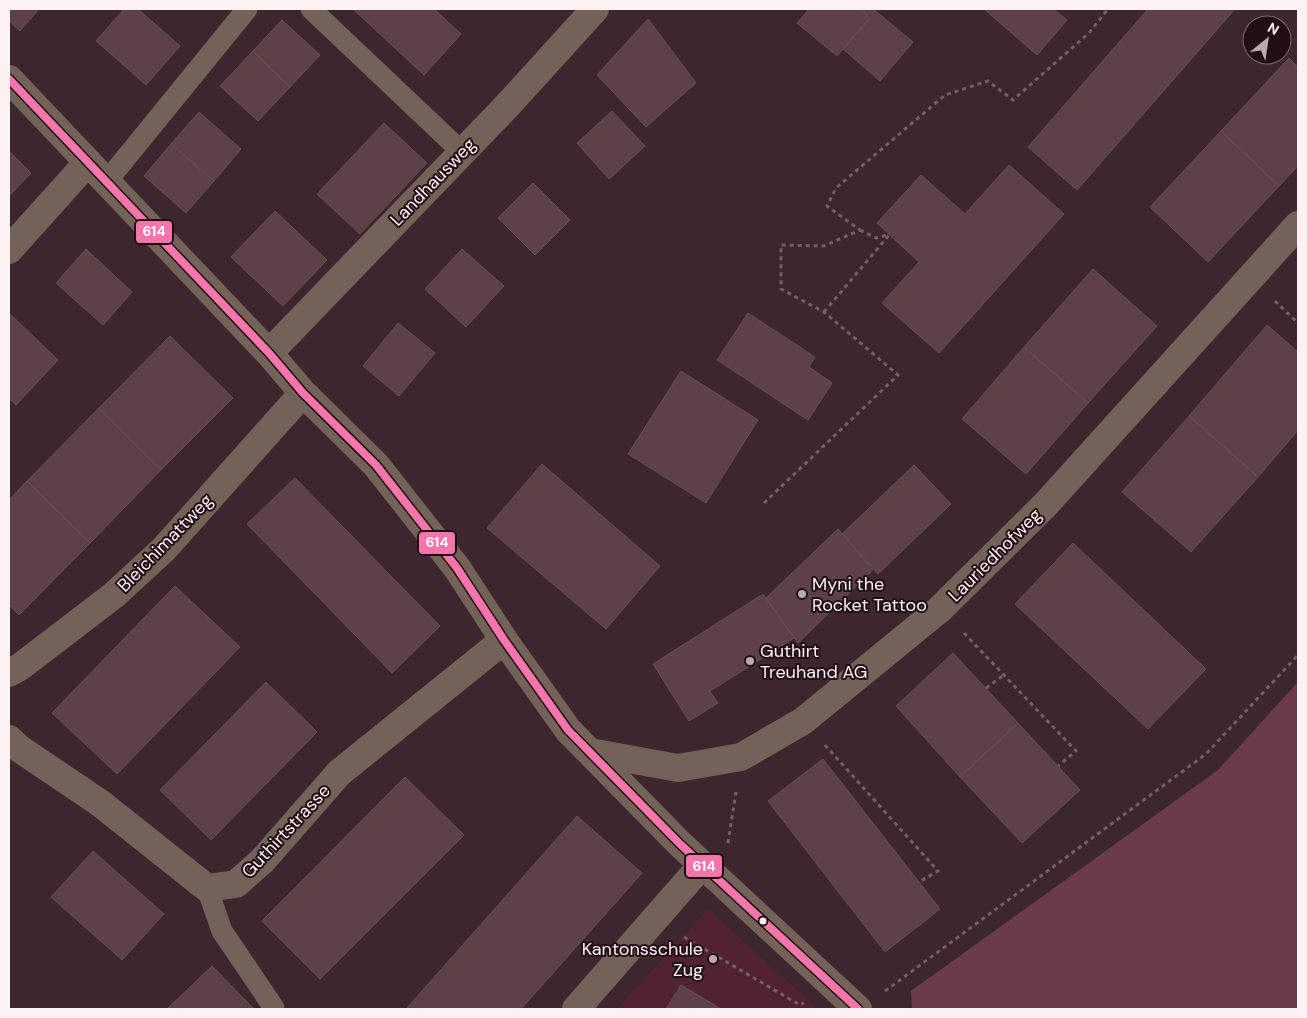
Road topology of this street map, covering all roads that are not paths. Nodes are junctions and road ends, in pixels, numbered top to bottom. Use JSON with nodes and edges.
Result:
{"nodes":[{"id":1,"x":247,"y":9,"type":"edge"},
{"id":2,"x":312,"y":9,"type":"edge"},
{"id":3,"x":595,"y":9,"type":"edge"},
{"id":4,"x":9,"y":79,"type":"edge"},
{"id":5,"x":462,"y":152,"type":"junction"},
{"id":6,"x":88,"y":162,"type":"junction"},
{"id":7,"x":107,"y":181,"type":"junction"},
{"id":8,"x":1298,"y":225,"type":"edge"},
{"id":9,"x":9,"y":250,"type":"edge"},
{"id":10,"x":269,"y":353,"type":"junction"},
{"id":11,"x":303,"y":393,"type":"junction"},
{"id":12,"x":504,"y":640,"type":"junction"},
{"id":13,"x":9,"y":673,"type":"edge"},
{"id":14,"x":9,"y":739,"type":"edge"},
{"id":15,"x":590,"y":752,"type":"junction"},
{"id":16,"x":702,"y":864,"type":"junction"},
{"id":17,"x":207,"y":888,"type":"junction"},
{"id":18,"x":274,"y":1008,"type":"edge"},
{"id":19,"x":576,"y":1009,"type":"edge"},
{"id":20,"x":858,"y":1009,"type":"edge"}],
"edges":[{"from":1,"to":7,"type":"lane"},
{"from":2,"to":5,"type":"lane"},
{"from":3,"to":5,"type":"street","name":"Landhausweg"},
{"from":4,"to":6,"type":"street"},
{"from":5,"to":10,"type":"street","name":"Landhausweg"},
{"from":6,"to":7,"type":"street"},
{"from":6,"to":9,"type":"street"},
{"from":7,"to":10,"type":"street"},
{"from":8,"to":15,"type":"street","name":"Lauriedhofweg"},
{"from":10,"to":11,"type":"street"},
{"from":11,"to":12,"type":"street"},
{"from":11,"to":13,"type":"street","name":"Bleichimattweg"},
{"from":12,"to":15,"type":"street"},
{"from":12,"to":17,"type":"street","name":"Guthirtstrasse"},
{"from":14,"to":17,"type":"street"},
{"from":15,"to":16,"type":"street"},
{"from":16,"to":19,"type":"street"},
{"from":16,"to":20,"type":"street"},
{"from":17,"to":18,"type":"lane"}]}
